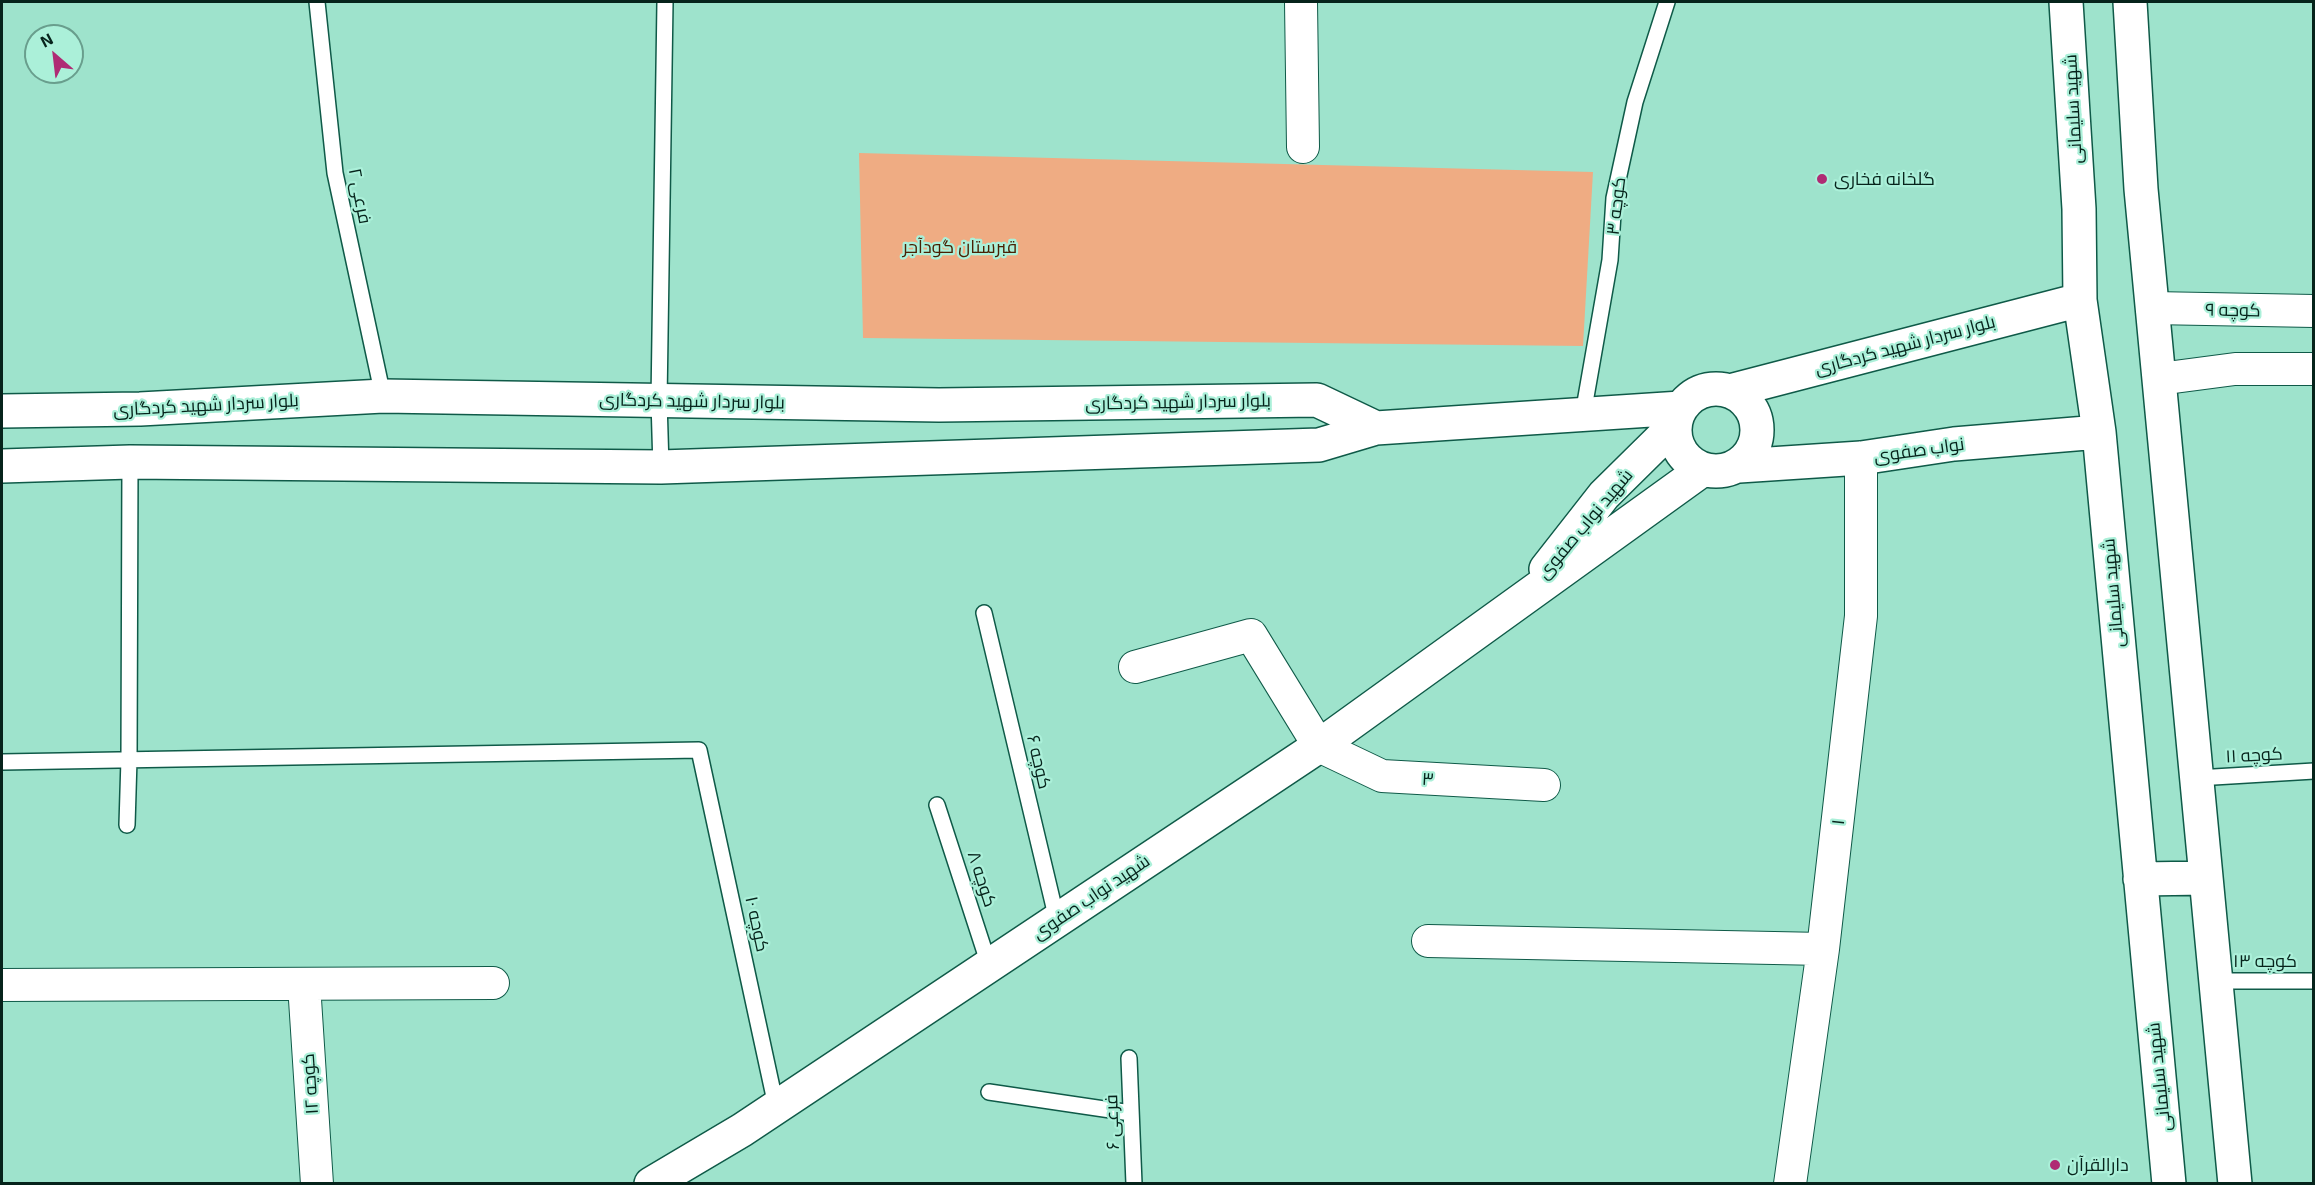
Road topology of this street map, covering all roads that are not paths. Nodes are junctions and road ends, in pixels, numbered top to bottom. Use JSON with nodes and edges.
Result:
{"nodes":[{"id":1,"x":317,"y":2,"type":"edge"},
{"id":2,"x":665,"y":2,"type":"edge"},
{"id":3,"x":1301,"y":2,"type":"edge"},
{"id":4,"x":1667,"y":2,"type":"edge"},
{"id":5,"x":2066,"y":2,"type":"edge"},
{"id":6,"x":2130,"y":2,"type":"edge"},
{"id":7,"x":1303,"y":147,"type":"dead end"},
{"id":8,"x":2080,"y":300,"type":"junction"},
{"id":9,"x":2152,"y":308,"type":"junction"},
{"id":10,"x":2313,"y":311,"type":"edge"},
{"id":11,"x":2313,"y":369,"type":"edge"},
{"id":12,"x":2159,"y":379,"type":"junction"},
{"id":13,"x":1730,"y":391,"type":"junction"},
{"id":14,"x":383,"y":396,"type":"junction"},
{"id":15,"x":659,"y":401,"type":"junction"},
{"id":16,"x":2,"y":411,"type":"edge"},
{"id":17,"x":1583,"y":414,"type":"junction"},
{"id":18,"x":1678,"y":417,"type":"junction"},
{"id":19,"x":1376,"y":428,"type":"junction"},
{"id":20,"x":2099,"y":432,"type":"junction"},
{"id":21,"x":1861,"y":458,"type":"junction"},
{"id":22,"x":130,"y":462,"type":"junction"},
{"id":23,"x":2,"y":466,"type":"edge"},
{"id":24,"x":1739,"y":466,"type":"junction"},
{"id":25,"x":661,"y":467,"type":"junction"},
{"id":26,"x":1702,"y":470,"type":"junction"},
{"id":27,"x":1523,"y":598,"type":"junction"},
{"id":28,"x":984,"y":613,"type":"dead end"},
{"id":29,"x":1135,"y":667,"type":"dead end"},
{"id":30,"x":1319,"y":746,"type":"junction"},
{"id":31,"x":129,"y":759,"type":"junction"},
{"id":32,"x":2,"y":762,"type":"edge"},
{"id":33,"x":2313,"y":771,"type":"edge"},
{"id":34,"x":2197,"y":778,"type":"junction"},
{"id":35,"x":1544,"y":785,"type":"dead end"},
{"id":36,"x":937,"y":805,"type":"dead end"},
{"id":37,"x":127,"y":825,"type":"dead end"},
{"id":38,"x":2140,"y":879,"type":"junction"},
{"id":39,"x":2206,"y":879,"type":"junction"},
{"id":40,"x":1057,"y":920,"type":"junction"},
{"id":41,"x":1428,"y":941,"type":"dead end"},
{"id":42,"x":1824,"y":949,"type":"junction"},
{"id":43,"x":988,"y":965,"type":"junction"},
{"id":44,"x":2216,"y":981,"type":"junction"},
{"id":45,"x":2313,"y":981,"type":"edge"},
{"id":46,"x":493,"y":983,"type":"dead end"},
{"id":47,"x":304,"y":984,"type":"junction"},
{"id":48,"x":2,"y":985,"type":"edge"},
{"id":49,"x":1129,"y":1058,"type":"dead end"},
{"id":50,"x":989,"y":1092,"type":"dead end"},
{"id":51,"x":776,"y":1106,"type":"junction"},
{"id":52,"x":1131,"y":1113,"type":"junction"},
{"id":53,"x":317,"y":1184,"type":"edge"},
{"id":54,"x":651,"y":1184,"type":"edge"},
{"id":55,"x":1134,"y":1184,"type":"edge"},
{"id":56,"x":1790,"y":1184,"type":"edge"},
{"id":57,"x":2169,"y":1184,"type":"edge"},
{"id":58,"x":2235,"y":1184,"type":"edge"}],
"edges":[{"from":1,"to":14,"type":"lane","name":"فرعی ۲"},
{"from":2,"to":15,"type":"lane"},
{"from":3,"to":7,"type":"street"},
{"from":4,"to":17,"type":"lane","name":"کوچه ۳"},
{"from":5,"to":8,"type":"street","name":"شهید سلیمانی"},
{"from":6,"to":9,"type":"street"},
{"from":8,"to":13,"type":"street","name":"بلوار سردار شهید کردگاری"},
{"from":8,"to":20,"type":"street","name":"شهید سلیمانی"},
{"from":9,"to":10,"type":"street","name":"کوچه ۹"},
{"from":9,"to":12,"type":"street"},
{"from":11,"to":12,"type":"street"},
{"from":12,"to":34,"type":"street"},
{"from":13,"to":18,"type":"street"},
{"from":13,"to":24,"type":"street"},
{"from":14,"to":15,"type":"street","name":"بلوار سردار شهید کردگاری"},
{"from":14,"to":16,"type":"street","name":"بلوار سردار شهید کردگاری"},
{"from":15,"to":19,"type":"street","name":"بلوار سردار شهید کردگاری"},
{"from":15,"to":25,"type":"lane"},
{"from":17,"to":18,"type":"street","name":"بلوار سردار شهید کردگاری"},
{"from":17,"to":19,"type":"street","name":"بلوار سردار شهید کردگاری"},
{"from":18,"to":26,"type":"street"},
{"from":18,"to":27,"type":"street","name":"شهید نواب صفوی"},
{"from":19,"to":25,"type":"street","name":"بلوار سردار شهید کردگاری"},
{"from":20,"to":21,"type":"street","name":"نواب صفوی"},
{"from":20,"to":38,"type":"street","name":"شهید سلیمانی"},
{"from":21,"to":24,"type":"street","name":"نواب صفوی"},
{"from":21,"to":42,"type":"street","name":"۱"},
{"from":22,"to":23,"type":"street","name":"بلوار سردار شهید کردگاری"},
{"from":22,"to":25,"type":"street","name":"بلوار سردار شهید کردگاری"},
{"from":22,"to":31,"type":"lane"},
{"from":24,"to":26,"type":"street"},
{"from":26,"to":27,"type":"street","name":"شهید نواب صفوی"},
{"from":27,"to":30,"type":"street","name":"شهید نواب صفوی"},
{"from":28,"to":40,"type":"lane","name":"کوچه ۶"},
{"from":29,"to":30,"type":"street"},
{"from":30,"to":35,"type":"street","name":"۳"},
{"from":30,"to":40,"type":"street","name":"شهید نواب صفوی"},
{"from":31,"to":32,"type":"lane"},
{"from":31,"to":37,"type":"lane"},
{"from":31,"to":51,"type":"lane","name":"کوچه ۱۰"},
{"from":33,"to":34,"type":"lane","name":"کوچه ۱۱"},
{"from":34,"to":39,"type":"street"},
{"from":36,"to":43,"type":"lane","name":"کوچه ۸"},
{"from":38,"to":39,"type":"street"},
{"from":38,"to":57,"type":"street","name":"شهید سلیمانی"},
{"from":39,"to":44,"type":"street"},
{"from":40,"to":43,"type":"street","name":"شهید نواب صفوی"},
{"from":41,"to":42,"type":"street"},
{"from":42,"to":56,"type":"street","name":"۱"},
{"from":43,"to":51,"type":"street","name":"شهید نواب صفوی"},
{"from":44,"to":45,"type":"lane","name":"کوچه ۱۳"},
{"from":44,"to":58,"type":"street"},
{"from":46,"to":47,"type":"street"},
{"from":47,"to":48,"type":"street"},
{"from":47,"to":53,"type":"street","name":"کوچه ۱۲"},
{"from":49,"to":52,"type":"lane","name":"فرعی ۶"},
{"from":50,"to":52,"type":"lane"},
{"from":51,"to":54,"type":"street","name":"شهید نواب صفوی"},
{"from":52,"to":55,"type":"lane","name":"فرعی ۶"}]}
